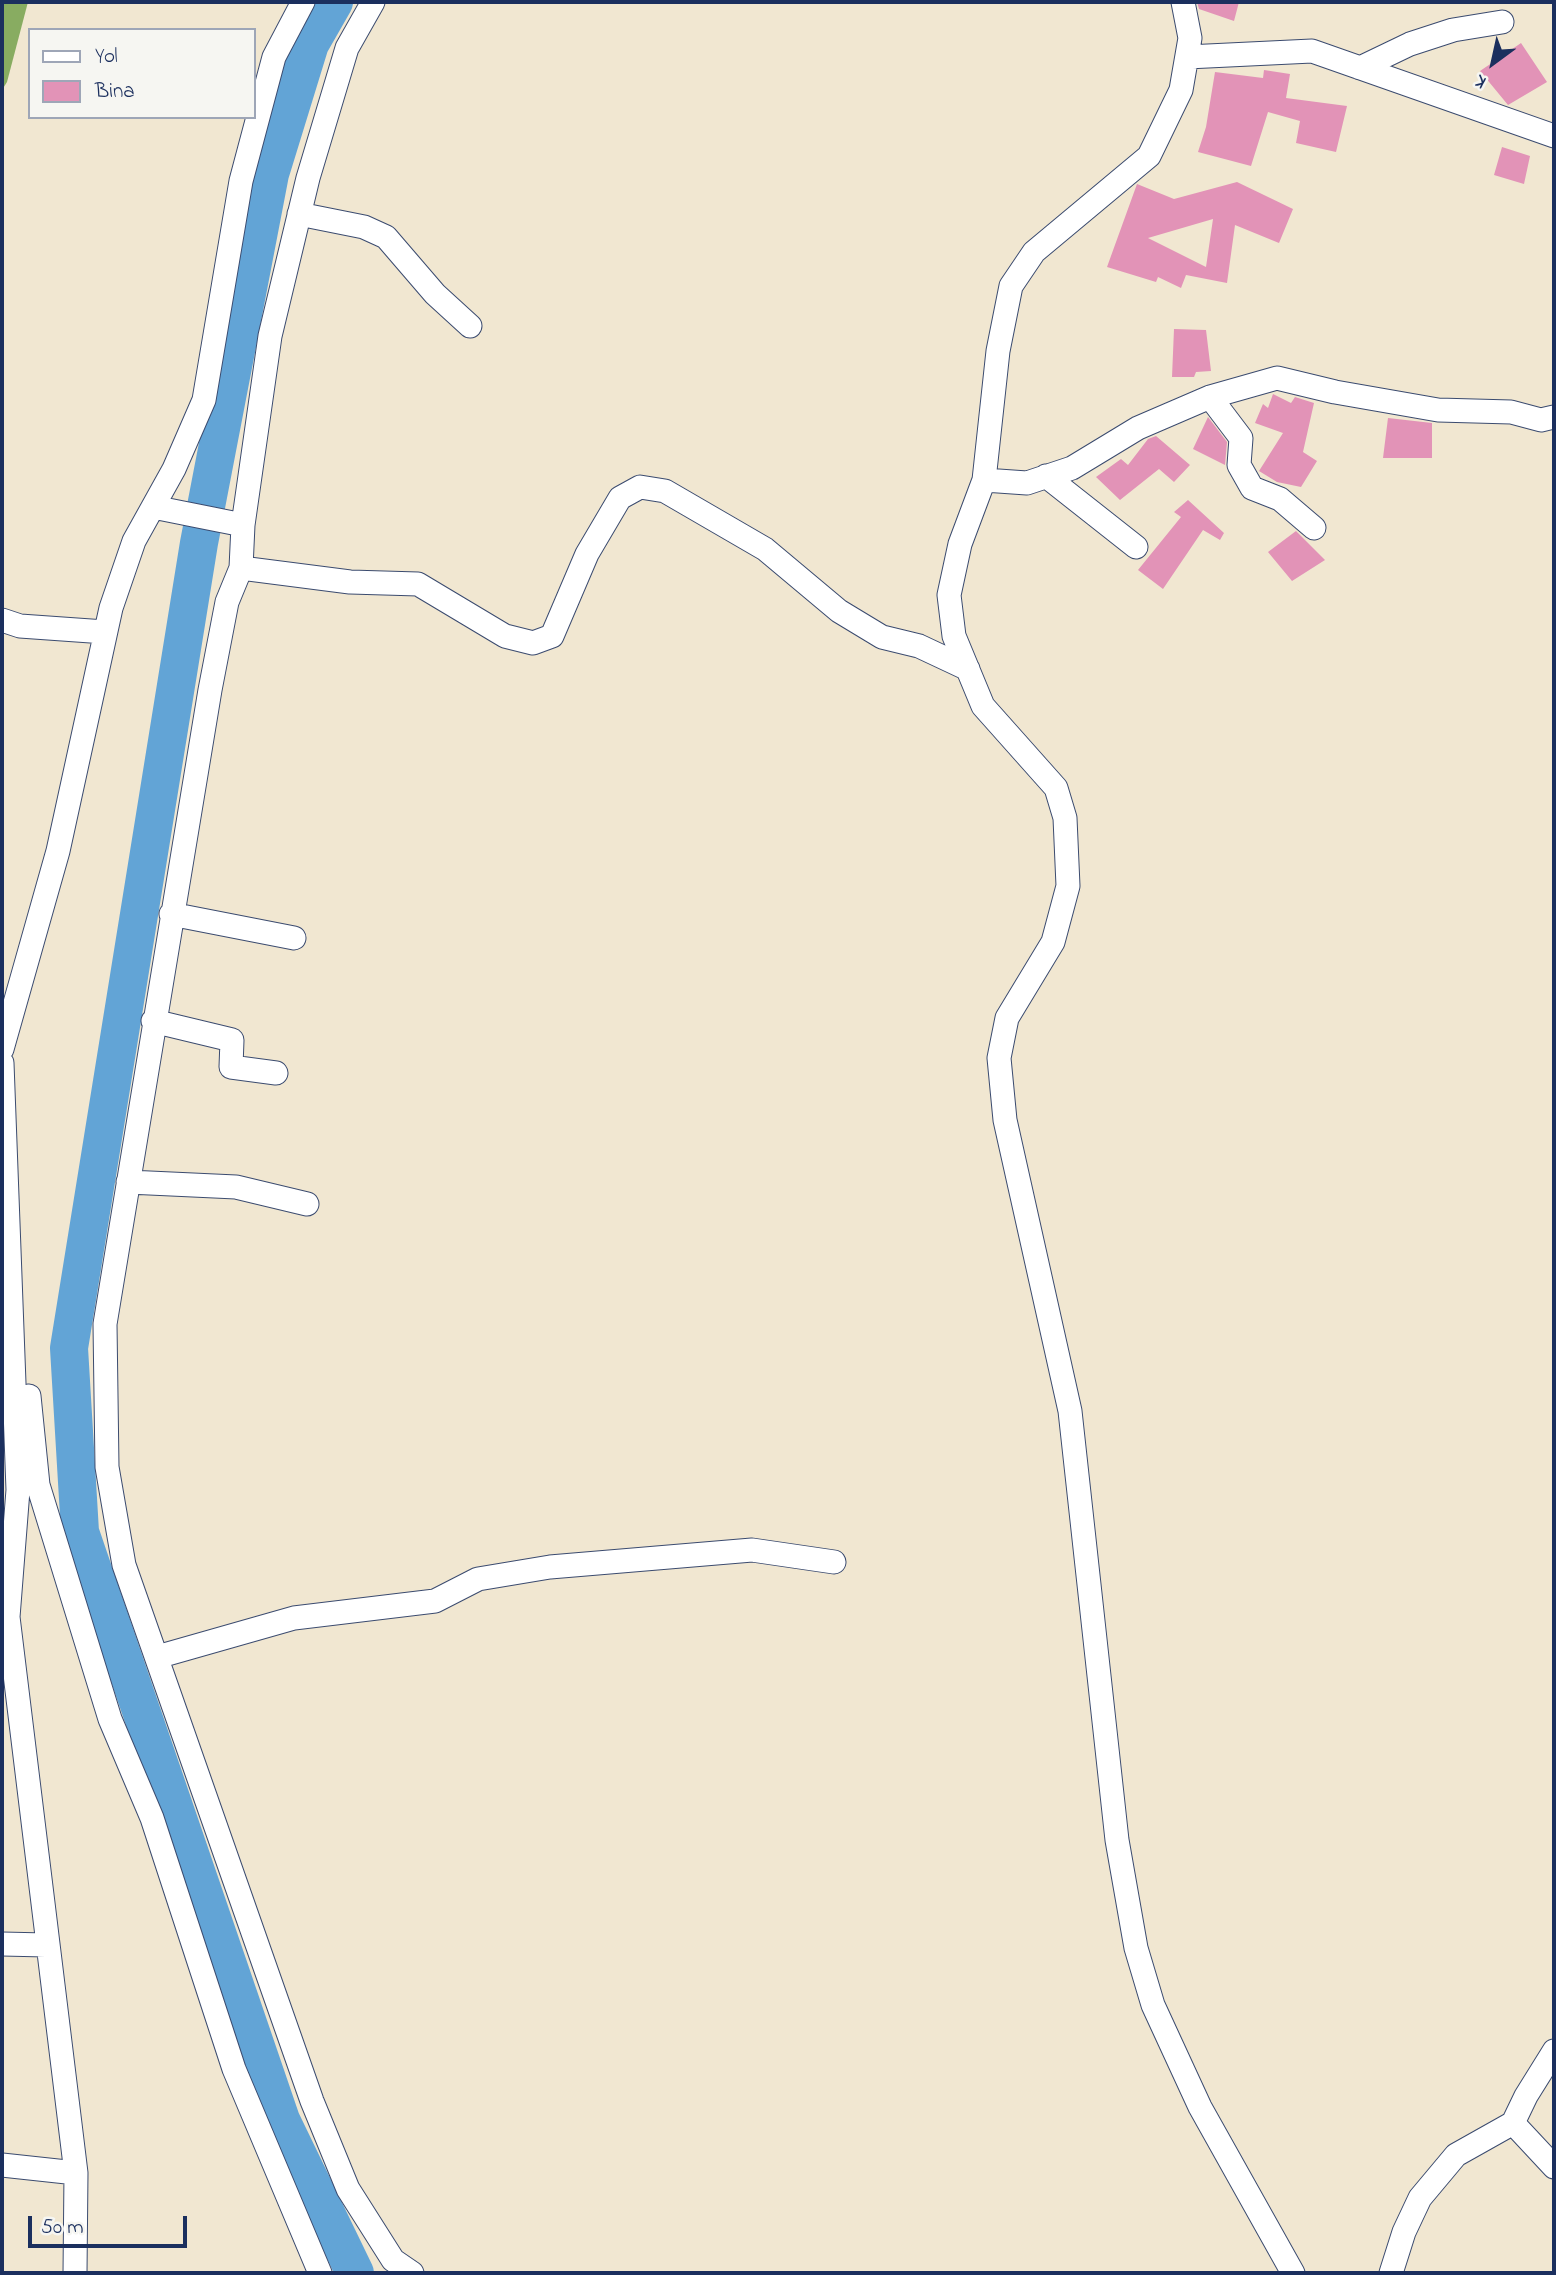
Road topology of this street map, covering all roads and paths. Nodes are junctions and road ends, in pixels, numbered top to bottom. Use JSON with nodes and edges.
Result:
{"nodes":[{"id":1,"x":303,"y":2,"type":"edge"},
{"id":2,"x":373,"y":2,"type":"edge"},
{"id":3,"x":1184,"y":2,"type":"edge"},
{"id":4,"x":1502,"y":22,"type":"dead end"},
{"id":5,"x":1187,"y":57,"type":"junction"},
{"id":6,"x":1360,"y":68,"type":"junction"},
{"id":7,"x":1554,"y":136,"type":"edge"},
{"id":8,"x":299,"y":214,"type":"junction"},
{"id":9,"x":470,"y":326,"type":"dead end"},
{"id":10,"x":1210,"y":397,"type":"junction"},
{"id":11,"x":1554,"y":417,"type":"edge"},
{"id":12,"x":1046,"y":476,"type":"junction"},
{"id":13,"x":984,"y":480,"type":"junction"},
{"id":14,"x":153,"y":507,"type":"junction"},
{"id":15,"x":243,"y":525,"type":"junction"},
{"id":16,"x":1314,"y":528,"type":"dead end"},
{"id":17,"x":1136,"y":547,"type":"dead end"},
{"id":18,"x":241,"y":568,"type":"junction"},
{"id":19,"x":2,"y":620,"type":"edge"},
{"id":20,"x":105,"y":632,"type":"junction"},
{"id":21,"x":968,"y":669,"type":"junction"},
{"id":22,"x":172,"y":914,"type":"junction"},
{"id":23,"x":294,"y":938,"type":"dead end"},
{"id":24,"x":153,"y":1021,"type":"junction"},
{"id":25,"x":2,"y":1049,"type":"edge"},
{"id":26,"x":2,"y":1063,"type":"edge"},
{"id":27,"x":276,"y":1073,"type":"dead end"},
{"id":28,"x":128,"y":1182,"type":"junction"},
{"id":29,"x":307,"y":1204,"type":"dead end"},
{"id":30,"x":12,"y":1311,"type":"junction"},
{"id":31,"x":9,"y":1428,"type":"edge"},
{"id":32,"x":834,"y":1562,"type":"dead end"},
{"id":33,"x":157,"y":1657,"type":"junction"},
{"id":34,"x":2,"y":1944,"type":"edge"},
{"id":35,"x":46,"y":1945,"type":"junction"},
{"id":36,"x":1554,"y":2051,"type":"edge"},
{"id":37,"x":1513,"y":2123,"type":"junction"},
{"id":38,"x":2,"y":2165,"type":"edge"},
{"id":39,"x":1554,"y":2167,"type":"edge"},
{"id":40,"x":76,"y":2173,"type":"junction"},
{"id":41,"x":75,"y":2273,"type":"edge"},
{"id":42,"x":320,"y":2273,"type":"edge"},
{"id":43,"x":412,"y":2273,"type":"edge"},
{"id":44,"x":1293,"y":2273,"type":"edge"},
{"id":45,"x":1391,"y":2273,"type":"edge"}],
"edges":[{"from":1,"to":14,"type":"street"},
{"from":2,"to":8,"type":"street"},
{"from":3,"to":5,"type":"street"},
{"from":4,"to":6,"type":"street"},
{"from":5,"to":6,"type":"street"},
{"from":5,"to":13,"type":"street"},
{"from":6,"to":7,"type":"street"},
{"from":8,"to":9,"type":"street"},
{"from":8,"to":15,"type":"street"},
{"from":10,"to":11,"type":"street"},
{"from":10,"to":12,"type":"street"},
{"from":10,"to":16,"type":"street"},
{"from":12,"to":13,"type":"street"},
{"from":12,"to":17,"type":"street"},
{"from":13,"to":21,"type":"street"},
{"from":14,"to":15,"type":"street"},
{"from":14,"to":20,"type":"street"},
{"from":15,"to":18,"type":"street"},
{"from":18,"to":21,"type":"street"},
{"from":18,"to":22,"type":"street"},
{"from":19,"to":20,"type":"street"},
{"from":20,"to":25,"type":"street"},
{"from":21,"to":44,"type":"street"},
{"from":22,"to":23,"type":"street"},
{"from":22,"to":24,"type":"street"},
{"from":24,"to":27,"type":"street"},
{"from":24,"to":28,"type":"street"},
{"from":26,"to":30,"type":"street"},
{"from":28,"to":29,"type":"street"},
{"from":28,"to":33,"type":"street"},
{"from":30,"to":31,"type":"street"},
{"from":30,"to":42,"type":"street"},
{"from":31,"to":35,"type":"street"},
{"from":32,"to":33,"type":"street"},
{"from":33,"to":43,"type":"street"},
{"from":34,"to":35,"type":"street"},
{"from":35,"to":40,"type":"street"},
{"from":36,"to":37,"type":"street"},
{"from":37,"to":39,"type":"street"},
{"from":37,"to":45,"type":"street"},
{"from":38,"to":40,"type":"street"},
{"from":40,"to":41,"type":"street"}]}
